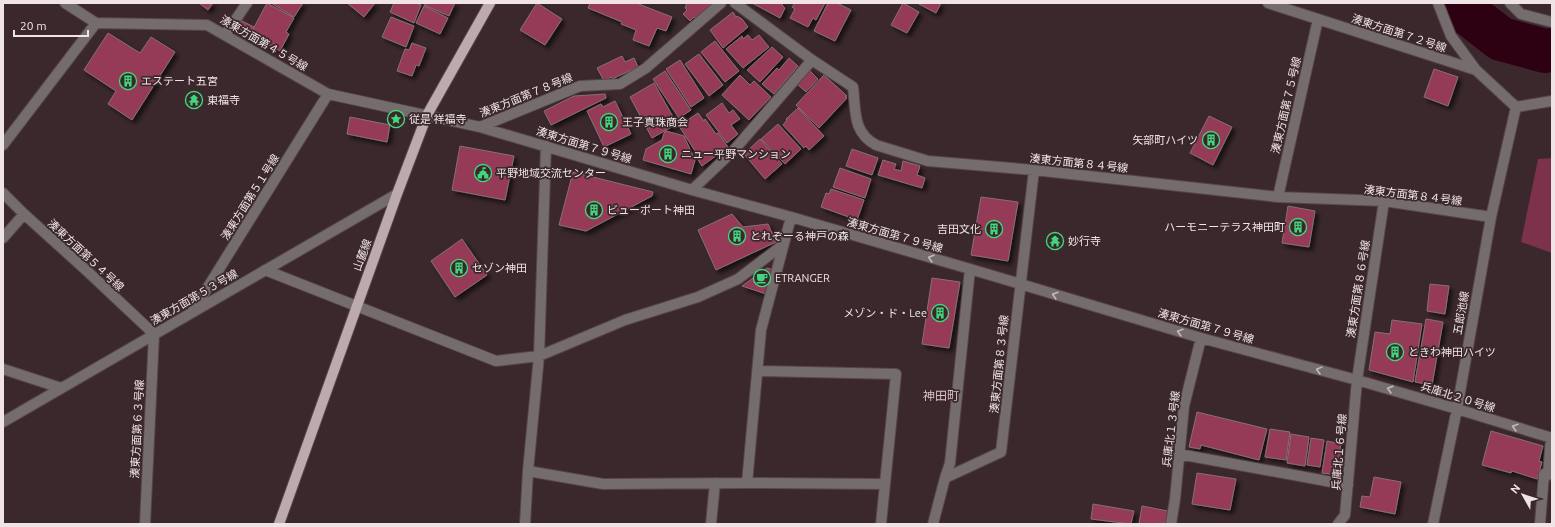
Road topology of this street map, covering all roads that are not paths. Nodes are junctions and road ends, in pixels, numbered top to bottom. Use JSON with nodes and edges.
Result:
{"nodes":[{"id":1,"x":65,"y":3,"type":"edge"},
{"id":2,"x":247,"y":3,"type":"edge"},
{"id":3,"x":490,"y":3,"type":"edge"},
{"id":4,"x":721,"y":3,"type":"edge"},
{"id":5,"x":734,"y":3,"type":"edge"},
{"id":6,"x":1268,"y":3,"type":"edge"},
{"id":7,"x":1438,"y":3,"type":"edge"},
{"id":8,"x":1510,"y":3,"type":"edge"},
{"id":9,"x":1318,"y":19,"type":"junction"},
{"id":10,"x":1552,"y":22,"type":"edge"},
{"id":11,"x":96,"y":23,"type":"junction"},
{"id":12,"x":225,"y":34,"type":"junction"},
{"id":13,"x":812,"y":60,"type":"junction"},
{"id":14,"x":1476,"y":70,"type":"junction"},
{"id":15,"x":328,"y":94,"type":"junction"},
{"id":16,"x":1552,"y":100,"type":"edge"},
{"id":17,"x":1516,"y":107,"type":"junction"},
{"id":18,"x":427,"y":115,"type":"junction"},
{"id":19,"x":480,"y":127,"type":"junction"},
{"id":20,"x":3,"y":145,"type":"edge"},
{"id":21,"x":546,"y":146,"type":"junction"},
{"id":22,"x":1034,"y":170,"type":"junction"},
{"id":23,"x":692,"y":190,"type":"junction"},
{"id":24,"x":3,"y":193,"type":"edge"},
{"id":25,"x":397,"y":194,"type":"junction"},
{"id":26,"x":1278,"y":196,"type":"junction"},
{"id":27,"x":1384,"y":201,"type":"junction"},
{"id":28,"x":24,"y":214,"type":"junction"},
{"id":29,"x":791,"y":217,"type":"junction"},
{"id":30,"x":1491,"y":217,"type":"junction"},
{"id":31,"x":3,"y":238,"type":"edge"},
{"id":32,"x":784,"y":244,"type":"junction"},
{"id":33,"x":970,"y":269,"type":"junction"},
{"id":34,"x":265,"y":270,"type":"junction"},
{"id":35,"x":1020,"y":284,"type":"junction"},
{"id":36,"x":357,"y":306,"type":"junction"},
{"id":37,"x":192,"y":312,"type":"junction"},
{"id":38,"x":154,"y":334,"type":"junction"},
{"id":39,"x":1202,"y":338,"type":"junction"},
{"id":40,"x":539,"y":356,"type":"junction"},
{"id":41,"x":3,"y":369,"type":"edge"},
{"id":42,"x":757,"y":371,"type":"junction"},
{"id":43,"x":1357,"y":380,"type":"junction"},
{"id":44,"x":61,"y":388,"type":"junction"},
{"id":45,"x":1457,"y":409,"type":"junction"},
{"id":46,"x":3,"y":422,"type":"edge"},
{"id":47,"x":1552,"y":438,"type":"edge"},
{"id":48,"x":1179,"y":454,"type":"junction"},
{"id":49,"x":528,"y":471,"type":"junction"},
{"id":50,"x":945,"y":478,"type":"junction"},
{"id":51,"x":715,"y":483,"type":"junction"},
{"id":52,"x":747,"y":483,"type":"junction"},
{"id":53,"x":885,"y":484,"type":"junction"},
{"id":54,"x":1348,"y":485,"type":"junction"},
{"id":55,"x":145,"y":524,"type":"edge"},
{"id":56,"x":279,"y":524,"type":"edge"},
{"id":57,"x":525,"y":524,"type":"edge"},
{"id":58,"x":711,"y":524,"type":"edge"},
{"id":59,"x":880,"y":524,"type":"edge"},
{"id":60,"x":933,"y":524,"type":"edge"},
{"id":61,"x":1171,"y":524,"type":"edge"},
{"id":62,"x":1338,"y":524,"type":"edge"},
{"id":63,"x":1433,"y":524,"type":"edge"},
{"id":64,"x":1540,"y":524,"type":"edge"}],
"edges":[{"from":1,"to":11,"type":"street"},
{"from":2,"to":12,"type":"street"},
{"from":3,"to":18,"type":"main road","name":"山麓線"},
{"from":4,"to":19,"type":"street","name":"湊東方面第７８号線"},
{"from":5,"to":13,"type":"street","name":"湊東方面第８４号線"},
{"from":6,"to":9,"type":"street","name":"湊東方面第７２号線"},
{"from":7,"to":14,"type":"street"},
{"from":8,"to":10,"type":"street"},
{"from":9,"to":14,"type":"street","name":"湊東方面第７２号線"},
{"from":9,"to":26,"type":"street","name":"湊東方面第７５号線"},
{"from":11,"to":12,"type":"street","name":"湊東方面第４５号線"},
{"from":11,"to":20,"type":"street"},
{"from":12,"to":15,"type":"street","name":"湊東方面第４５号線"},
{"from":13,"to":22,"type":"street","name":"湊東方面第８４号線"},
{"from":13,"to":23,"type":"street"},
{"from":14,"to":17,"type":"street"},
{"from":15,"to":18,"type":"street","name":"湊東方面第４５号線"},
{"from":15,"to":37,"type":"street","name":"湊東方面第５１号線"},
{"from":16,"to":17,"type":"street"},
{"from":17,"to":30,"type":"street","name":"五郎池線"},
{"from":18,"to":19,"type":"street","name":"湊東方面第７９号線"},
{"from":18,"to":25,"type":"main road","name":"山麓線"},
{"from":19,"to":21,"type":"street","name":"湊東方面第７９号線"},
{"from":21,"to":23,"type":"street","name":"湊東方面第７９号線"},
{"from":21,"to":40,"type":"street"},
{"from":22,"to":26,"type":"street","name":"湊東方面第８４号線"},
{"from":22,"to":35,"type":"street","name":"湊東方面第８３号線"},
{"from":23,"to":29,"type":"street","name":"湊東方面第７９号線"},
{"from":24,"to":28,"type":"street","name":"湊東方面第５４号線"},
{"from":25,"to":34,"type":"street","name":"湊東方面第５３号線"},
{"from":25,"to":36,"type":"main road","name":"山麓線"},
{"from":26,"to":27,"type":"street","name":"湊東方面第８４号線"},
{"from":27,"to":30,"type":"street","name":"湊東方面第８４号線"},
{"from":27,"to":43,"type":"street","name":"湊東方面第８６号線"},
{"from":28,"to":31,"type":"street"},
{"from":28,"to":38,"type":"street","name":"湊東方面第５４号線"},
{"from":29,"to":32,"type":"street"},
{"from":33,"to":29,"type":"street","name":"湊東方面第７９号線","one_way":true},
{"from":30,"to":45,"type":"street","name":"五郎池線"},
{"from":32,"to":40,"type":"street"},
{"from":32,"to":42,"type":"street"},
{"from":33,"to":35,"type":"street","name":"湊東方面第７９号線"},
{"from":33,"to":50,"type":"street"},
{"from":34,"to":36,"type":"street"},
{"from":34,"to":37,"type":"street","name":"湊東方面第５３号線"},
{"from":39,"to":35,"type":"street","name":"湊東方面第７９号線","one_way":true},
{"from":35,"to":50,"type":"street","name":"湊東方面第８３号線"},
{"from":36,"to":40,"type":"street"},
{"from":36,"to":56,"type":"main road","name":"山麓線"},
{"from":37,"to":38,"type":"street","name":"湊東方面第５３号線"},
{"from":38,"to":44,"type":"street","name":"湊東方面第５３号線"},
{"from":38,"to":55,"type":"street","name":"湊東方面第６３号線"},
{"from":43,"to":39,"type":"street","name":"湊東方面第７９号線","one_way":true},
{"from":39,"to":48,"type":"street","name":"兵庫北１３号線"},
{"from":40,"to":49,"type":"street"},
{"from":41,"to":44,"type":"street"},
{"from":42,"to":52,"type":"street"},
{"from":42,"to":53,"type":"street"},
{"from":45,"to":43,"type":"street","name":"兵庫北２０号線","one_way":true},
{"from":43,"to":54,"type":"street","name":"兵庫北１６号線"},
{"from":44,"to":46,"type":"street","name":"湊東方面第５３号線"},
{"from":47,"to":45,"type":"street","name":"兵庫北２０号線","one_way":true},
{"from":45,"to":63,"type":"street","name":"五郎池線"},
{"from":47,"to":64,"type":"street"},
{"from":48,"to":54,"type":"street"},
{"from":48,"to":61,"type":"street","name":"兵庫北１３号線"},
{"from":49,"to":51,"type":"street"},
{"from":49,"to":57,"type":"street"},
{"from":50,"to":60,"type":"street"},
{"from":51,"to":52,"type":"street"},
{"from":51,"to":58,"type":"street"},
{"from":52,"to":53,"type":"street"},
{"from":53,"to":59,"type":"street"},
{"from":54,"to":62,"type":"street","name":"兵庫北１６号線"}]}
